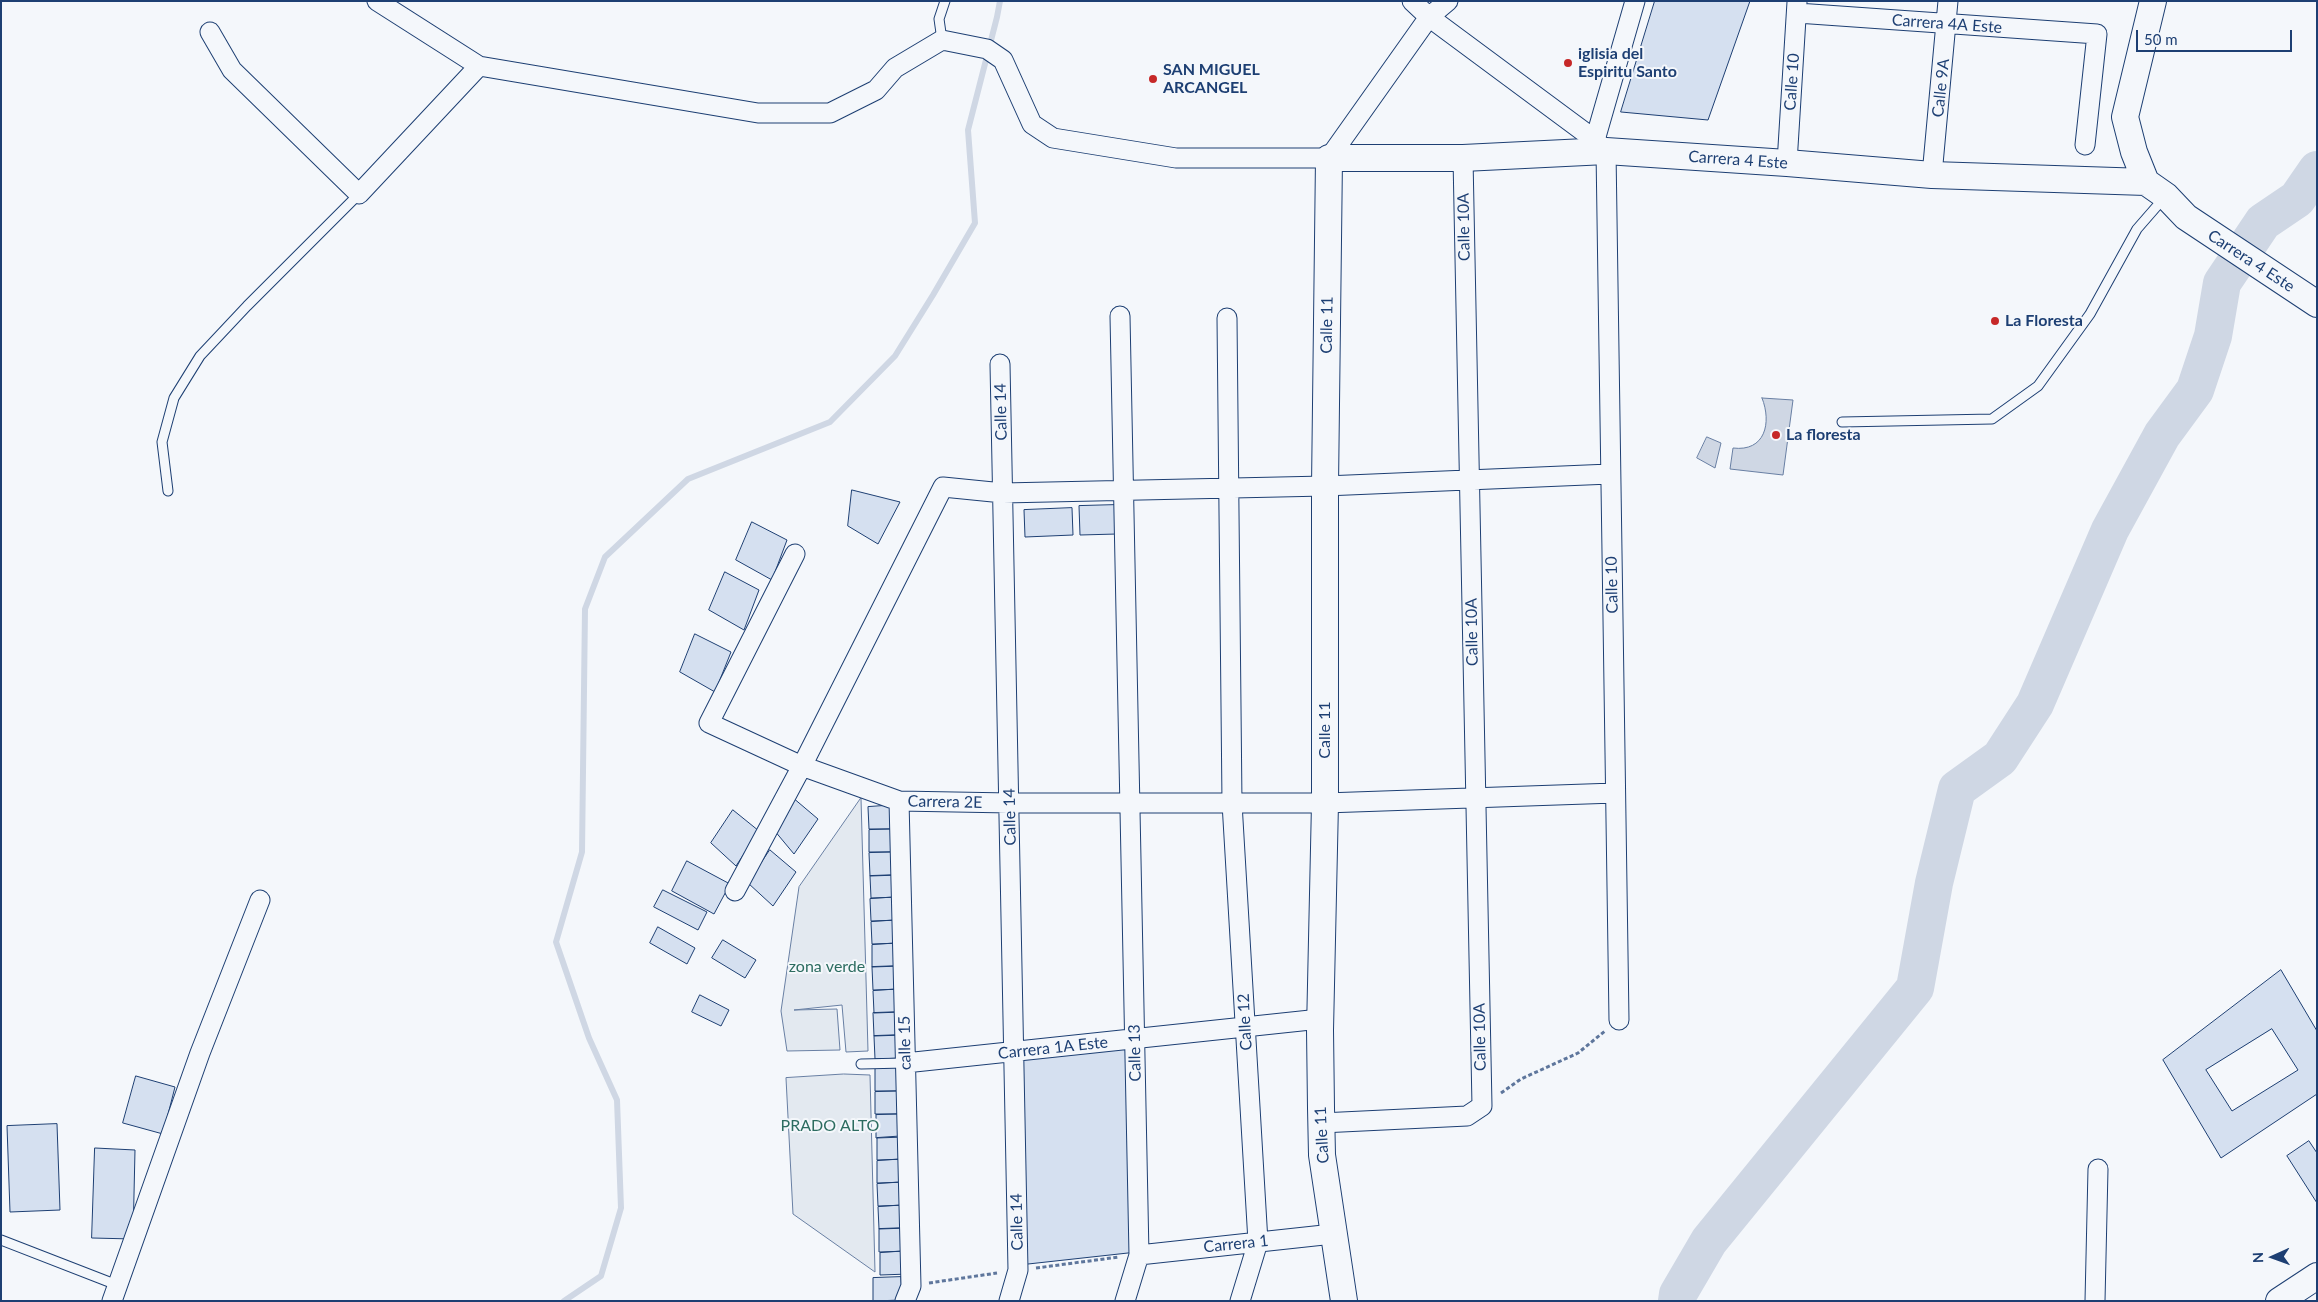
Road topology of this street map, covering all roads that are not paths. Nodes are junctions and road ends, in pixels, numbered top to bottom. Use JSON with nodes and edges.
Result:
{"nodes":[{"id":1,"x":945,"y":1,"type":"edge"},
{"id":2,"x":1412,"y":1,"type":"edge"},
{"id":3,"x":1448,"y":1,"type":"edge"},
{"id":4,"x":1635,"y":1,"type":"edge"},
{"id":5,"x":1948,"y":1,"type":"edge"},
{"id":6,"x":2152,"y":1,"type":"edge"},
{"id":7,"x":378,"y":2,"type":"edge"},
{"id":8,"x":1797,"y":7,"type":"edge"},
{"id":9,"x":1429,"y":17,"type":"junction"},
{"id":10,"x":1947,"y":24,"type":"junction"},
{"id":11,"x":210,"y":32,"type":"dead end"},
{"id":12,"x":942,"y":40,"type":"junction"},
{"id":13,"x":480,"y":66,"type":"junction"},
{"id":14,"x":1600,"y":146,"type":"junction"},
{"id":15,"x":2085,"y":146,"type":"dead end"},
{"id":16,"x":1330,"y":158,"type":"junction"},
{"id":17,"x":1463,"y":158,"type":"junction"},
{"id":18,"x":1787,"y":162,"type":"junction"},
{"id":19,"x":1932,"y":176,"type":"junction"},
{"id":20,"x":2156,"y":189,"type":"junction"},
{"id":21,"x":359,"y":194,"type":"junction"},
{"id":22,"x":2317,"y":304,"type":"edge"},
{"id":23,"x":1120,"y":316,"type":"dead end"},
{"id":24,"x":1227,"y":318,"type":"dead end"},
{"id":25,"x":1000,"y":364,"type":"dead end"},
{"id":26,"x":1842,"y":422,"type":"dead end"},
{"id":27,"x":1610,"y":474,"type":"junction"},
{"id":28,"x":1470,"y":480,"type":"junction"},
{"id":29,"x":1325,"y":486,"type":"junction"},
{"id":30,"x":1229,"y":488,"type":"junction"},
{"id":31,"x":1124,"y":490,"type":"junction"},
{"id":32,"x":168,"y":491,"type":"dead end"},
{"id":33,"x":1003,"y":493,"type":"junction"},
{"id":34,"x":795,"y":554,"type":"dead end"},
{"id":35,"x":802,"y":766,"type":"junction"},
{"id":36,"x":1615,"y":792,"type":"junction"},
{"id":37,"x":1476,"y":797,"type":"junction"},
{"id":38,"x":899,"y":800,"type":"junction"},
{"id":39,"x":1010,"y":803,"type":"junction"},
{"id":40,"x":1130,"y":803,"type":"junction"},
{"id":41,"x":1232,"y":803,"type":"junction"},
{"id":42,"x":1325,"y":803,"type":"junction"},
{"id":43,"x":735,"y":891,"type":"dead end"},
{"id":44,"x":260,"y":900,"type":"dead end"},
{"id":45,"x":1320,"y":1019,"type":"junction"},
{"id":46,"x":1619,"y":1020,"type":"road end"},
{"id":47,"x":1246,"y":1027,"type":"junction"},
{"id":48,"x":1135,"y":1039,"type":"junction"},
{"id":49,"x":1014,"y":1052,"type":"junction"},
{"id":50,"x":905,"y":1063,"type":"junction"},
{"id":51,"x":861,"y":1064,"type":"dead end"},
{"id":52,"x":1321,"y":1123,"type":"junction"},
{"id":53,"x":2098,"y":1169,"type":"dead end"},
{"id":54,"x":1333,"y":1234,"type":"junction"},
{"id":55,"x":1,"y":1240,"type":"edge"},
{"id":56,"x":1258,"y":1242,"type":"junction"},
{"id":57,"x":1139,"y":1255,"type":"junction"},
{"id":58,"x":2317,"y":1276,"type":"edge"},
{"id":59,"x":115,"y":1293,"type":"edge"},
{"id":60,"x":908,"y":1293,"type":"edge"},
{"id":61,"x":1008,"y":1301,"type":"edge"},
{"id":62,"x":1125,"y":1301,"type":"edge"},
{"id":63,"x":1240,"y":1301,"type":"edge"},
{"id":64,"x":1344,"y":1301,"type":"edge"},
{"id":65,"x":2095,"y":1301,"type":"edge"},
{"id":66,"x":2279,"y":1301,"type":"edge"}],
"edges":[{"from":1,"to":12,"type":"lane"},
{"from":2,"to":9,"type":"street"},
{"from":3,"to":9,"type":"street"},
{"from":4,"to":14,"type":"street","name":"Calle 10"},
{"from":5,"to":10,"type":"street","name":"Calle 9A"},
{"from":6,"to":20,"type":"street"},
{"from":7,"to":13,"type":"street"},
{"from":8,"to":10,"type":"street","name":"Carrera 4A Este"},
{"from":8,"to":18,"type":"street","name":"Calle 10"},
{"from":9,"to":14,"type":"street"},
{"from":9,"to":16,"type":"street"},
{"from":10,"to":15,"type":"street","name":"Carrera 4A Este"},
{"from":10,"to":19,"type":"street","name":"Calle 9A"},
{"from":11,"to":21,"type":"street"},
{"from":12,"to":13,"type":"street"},
{"from":12,"to":16,"type":"street"},
{"from":13,"to":21,"type":"street"},
{"from":14,"to":17,"type":"street","name":"Carrera 4 Este"},
{"from":14,"to":18,"type":"street","name":"Carrera 4 Este"},
{"from":14,"to":27,"type":"street","name":"Calle 10"},
{"from":16,"to":17,"type":"street","name":"Carrera 4 Este"},
{"from":16,"to":29,"type":"street","name":"Calle 11"},
{"from":17,"to":28,"type":"street","name":"Calle 10A"},
{"from":18,"to":19,"type":"street","name":"Carrera 4 Este"},
{"from":19,"to":20,"type":"street","name":"Carrera 4 Este"},
{"from":20,"to":22,"type":"street","name":"Carrera 4 Este"},
{"from":20,"to":26,"type":"lane"},
{"from":21,"to":32,"type":"lane"},
{"from":23,"to":31,"type":"street","name":"Calle 13"},
{"from":24,"to":30,"type":"street","name":"Calle 12"},
{"from":25,"to":33,"type":"street","name":"Calle 14"},
{"from":27,"to":28,"type":"street"},
{"from":27,"to":36,"type":"street","name":"Calle 10"},
{"from":28,"to":29,"type":"street"},
{"from":28,"to":37,"type":"street","name":"Calle 10A"},
{"from":29,"to":30,"type":"street"},
{"from":29,"to":42,"type":"street","name":"Calle 11"},
{"from":30,"to":31,"type":"street"},
{"from":30,"to":41,"type":"street","name":"Calle 12"},
{"from":31,"to":33,"type":"street"},
{"from":31,"to":40,"type":"street","name":"Calle 13"},
{"from":33,"to":35,"type":"street"},
{"from":33,"to":39,"type":"street","name":"Calle 14"},
{"from":34,"to":35,"type":"street","name":"Carrera 2E"},
{"from":35,"to":38,"type":"street","name":"Carrera 2E"},
{"from":35,"to":43,"type":"street"},
{"from":36,"to":37,"type":"street","name":"Carrera 2E"},
{"from":36,"to":46,"type":"street","name":"Calle 10"},
{"from":37,"to":42,"type":"street","name":"Carrera 2E"},
{"from":37,"to":52,"type":"street","name":"Calle 10A"},
{"from":38,"to":39,"type":"street","name":"Carrera 2E"},
{"from":38,"to":50,"type":"street","name":"calle 15"},
{"from":39,"to":40,"type":"street","name":"Carrera 2E"},
{"from":39,"to":49,"type":"street","name":"Calle 14"},
{"from":40,"to":41,"type":"street","name":"Carrera 2E"},
{"from":40,"to":48,"type":"street","name":"Calle 13"},
{"from":41,"to":42,"type":"street","name":"Carrera 2E"},
{"from":41,"to":47,"type":"street","name":"Calle 12"},
{"from":42,"to":45,"type":"street","name":"Calle 11"},
{"from":44,"to":59,"type":"street"},
{"from":45,"to":47,"type":"street","name":"Carrera 1A Este"},
{"from":45,"to":52,"type":"street","name":"Calle 11"},
{"from":47,"to":48,"type":"street","name":"Carrera 1A Este"},
{"from":47,"to":56,"type":"street","name":"Calle 12"},
{"from":48,"to":49,"type":"street","name":"Carrera 1A Este"},
{"from":48,"to":57,"type":"street","name":"Calle 13"},
{"from":49,"to":50,"type":"street","name":"Carrera 1A Este"},
{"from":49,"to":61,"type":"street","name":"Calle 14"},
{"from":50,"to":51,"type":"lane"},
{"from":50,"to":60,"type":"street","name":"calle 15"},
{"from":52,"to":54,"type":"street","name":"Calle 11"},
{"from":53,"to":65,"type":"street"},
{"from":54,"to":56,"type":"street","name":"Carrera 1"},
{"from":54,"to":64,"type":"street","name":"Calle 11"},
{"from":55,"to":59,"type":"lane"},
{"from":56,"to":57,"type":"street","name":"Carrera 1"},
{"from":56,"to":63,"type":"street"},
{"from":57,"to":62,"type":"street","name":"Calle 13"},
{"from":58,"to":66,"type":"street"}]}
